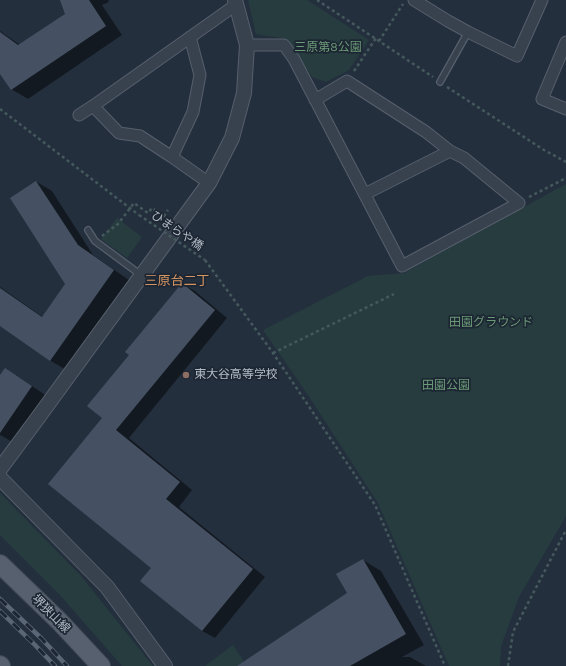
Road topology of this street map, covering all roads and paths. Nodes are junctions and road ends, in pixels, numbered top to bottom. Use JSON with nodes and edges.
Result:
{"nodes":[{"id":1,"x":405,"y":0,"type":"edge"},
{"id":2,"x":414,"y":0,"type":"edge"},
{"id":3,"x":542,"y":0,"type":"edge"},
{"id":4,"x":236,"y":2,"type":"edge"},
{"id":5,"x":468,"y":32,"type":"junction"},
{"id":6,"x":190,"y":37,"type":"junction"},
{"id":7,"x":376,"y":38,"type":"dead end"},
{"id":8,"x":379,"y":41,"type":"dead end"},
{"id":9,"x":566,"y":42,"type":"edge"},
{"id":10,"x":247,"y":45,"type":"junction"},
{"id":11,"x":348,"y":81,"type":"junction"},
{"id":12,"x":440,"y":82,"type":"dead end"},
{"id":13,"x":315,"y":100,"type":"junction"},
{"id":14,"x":93,"y":106,"type":"junction"},
{"id":15,"x":0,"y":109,"type":"edge"},
{"id":16,"x":566,"y":109,"type":"edge"},
{"id":17,"x":78,"y":115,"type":"dead end"},
{"id":18,"x":450,"y":151,"type":"junction"},
{"id":19,"x":172,"y":157,"type":"junction"},
{"id":20,"x":566,"y":178,"type":"edge"},
{"id":21,"x":209,"y":183,"type":"junction"},
{"id":22,"x":365,"y":194,"type":"junction"},
{"id":23,"x":519,"y":203,"type":"junction"},
{"id":24,"x":130,"y":208,"type":"junction"},
{"id":25,"x":168,"y":210,"type":"dead end"},
{"id":26,"x":88,"y":230,"type":"dead end"},
{"id":27,"x":95,"y":241,"type":"junction"},
{"id":28,"x":142,"y":275,"type":"junction"},
{"id":29,"x":394,"y":294,"type":"dead end"},
{"id":30,"x":273,"y":353,"type":"junction"},
{"id":31,"x":0,"y":469,"type":"edge"},
{"id":32,"x":0,"y":478,"type":"edge"},
{"id":33,"x":566,"y":530,"type":"edge"},
{"id":34,"x":0,"y":564,"type":"edge"},
{"id":35,"x":101,"y":666,"type":"edge"},
{"id":36,"x":165,"y":666,"type":"edge"},
{"id":37,"x":446,"y":666,"type":"edge"},
{"id":38,"x":508,"y":666,"type":"edge"}],
"edges":[{"from":1,"to":8,"type":"path"},
{"from":2,"to":5,"type":"street"},
{"from":3,"to":5,"type":"street"},
{"from":4,"to":6,"type":"street"},
{"from":4,"to":10,"type":"street"},
{"from":5,"to":12,"type":"lane"},
{"from":6,"to":14,"type":"street"},
{"from":6,"to":19,"type":"street"},
{"from":7,"to":11,"type":"path"},
{"from":9,"to":16,"type":"street"},
{"from":10,"to":13,"type":"street"},
{"from":10,"to":21,"type":"street"},
{"from":11,"to":13,"type":"street"},
{"from":11,"to":18,"type":"street"},
{"from":13,"to":22,"type":"street"},
{"from":14,"to":17,"type":"street"},
{"from":14,"to":19,"type":"street"},
{"from":15,"to":24,"type":"path","name":"ひまらや橋"},
{"from":18,"to":22,"type":"street"},
{"from":18,"to":23,"type":"street"},
{"from":19,"to":21,"type":"street"},
{"from":20,"to":23,"type":"path"},
{"from":21,"to":28,"type":"street"},
{"from":22,"to":23,"type":"street"},
{"from":24,"to":25,"type":"path"},
{"from":24,"to":27,"type":"path"},
{"from":24,"to":30,"type":"path","name":"ひまらや橋","bridge":true},
{"from":26,"to":27,"type":"lane"},
{"from":27,"to":28,"type":"lane"},
{"from":28,"to":31,"type":"street"},
{"from":29,"to":30,"type":"path"},
{"from":30,"to":37,"type":"path"},
{"from":32,"to":36,"type":"street"},
{"from":33,"to":38,"type":"path"},
{"from":34,"to":35,"type":"main road","name":"堺狭山線"}]}
